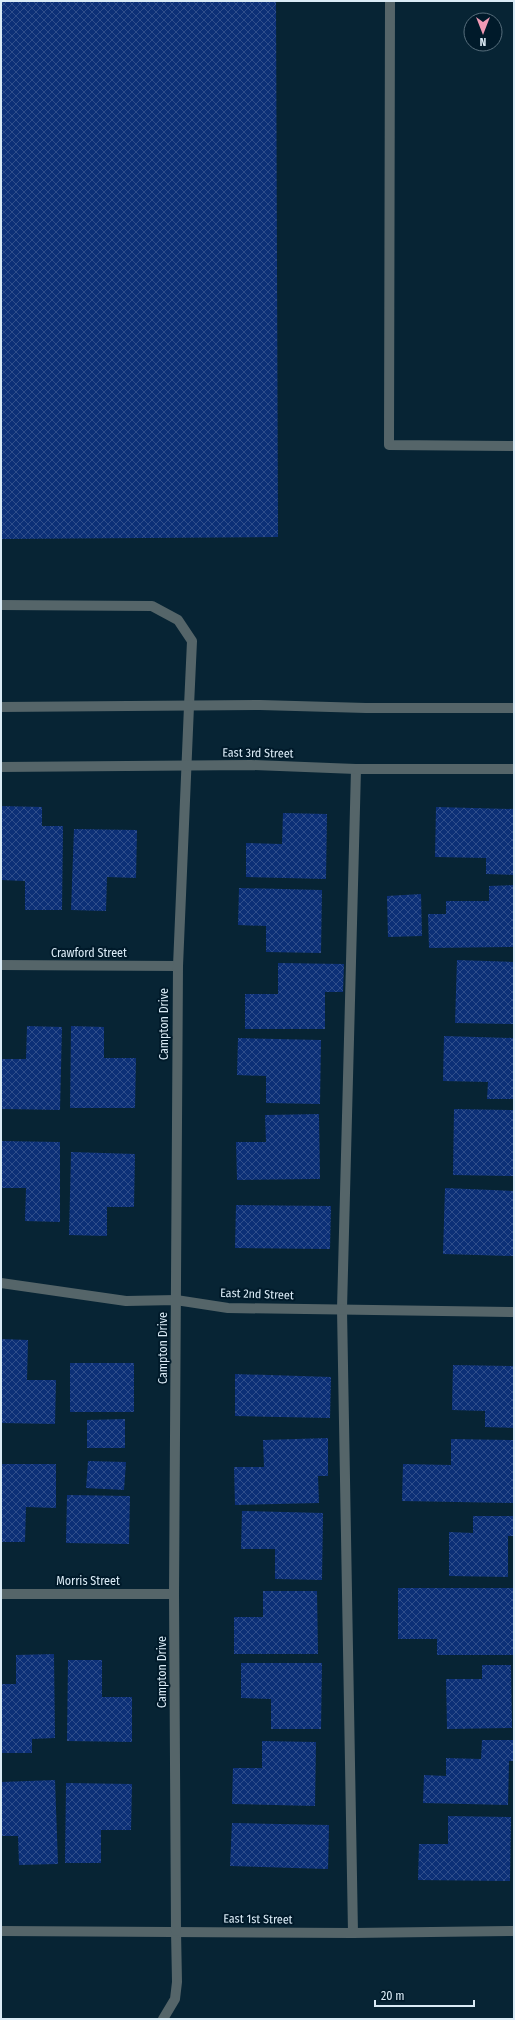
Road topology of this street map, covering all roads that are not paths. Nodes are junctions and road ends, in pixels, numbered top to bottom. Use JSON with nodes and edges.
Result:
{"nodes":[{"id":1,"x":390,"y":1,"type":"edge"},
{"id":2,"x":514,"y":446,"type":"edge"},
{"id":3,"x":1,"y":605,"type":"edge"},
{"id":4,"x":189,"y":706,"type":"junction"},
{"id":5,"x":1,"y":707,"type":"edge"},
{"id":6,"x":514,"y":708,"type":"edge"},
{"id":7,"x":187,"y":766,"type":"junction"},
{"id":8,"x":1,"y":767,"type":"edge"},
{"id":9,"x":356,"y":769,"type":"junction"},
{"id":10,"x":514,"y":769,"type":"edge"},
{"id":11,"x":1,"y":965,"type":"edge"},
{"id":12,"x":178,"y":966,"type":"junction"},
{"id":13,"x":1,"y":1283,"type":"edge"},
{"id":14,"x":176,"y":1300,"type":"junction"},
{"id":15,"x":342,"y":1309,"type":"junction"},
{"id":16,"x":514,"y":1312,"type":"edge"},
{"id":17,"x":1,"y":1594,"type":"edge"},
{"id":18,"x":174,"y":1594,"type":"junction"},
{"id":19,"x":1,"y":1931,"type":"edge"},
{"id":20,"x":176,"y":1931,"type":"junction"},
{"id":21,"x":514,"y":1931,"type":"edge"},
{"id":22,"x":353,"y":1933,"type":"junction"},
{"id":23,"x":163,"y":2019,"type":"edge"}],
"edges":[{"from":1,"to":2,"type":"street"},
{"from":3,"to":4,"type":"street","name":"Campton Drive"},
{"from":4,"to":5,"type":"street"},
{"from":4,"to":6,"type":"street"},
{"from":4,"to":7,"type":"street","name":"Campton Drive"},
{"from":7,"to":8,"type":"street","name":"East 3rd Street"},
{"from":7,"to":9,"type":"street","name":"East 3rd Street"},
{"from":7,"to":12,"type":"street","name":"Campton Drive"},
{"from":9,"to":10,"type":"street","name":"East 3rd Street"},
{"from":9,"to":15,"type":"street"},
{"from":11,"to":12,"type":"street","name":"Crawford Street"},
{"from":12,"to":14,"type":"street","name":"Campton Drive"},
{"from":13,"to":14,"type":"street","name":"East 2nd Street"},
{"from":14,"to":15,"type":"street","name":"East 2nd Street"},
{"from":14,"to":18,"type":"street","name":"Campton Drive"},
{"from":15,"to":16,"type":"street","name":"East 2nd Street"},
{"from":15,"to":22,"type":"street"},
{"from":17,"to":18,"type":"street","name":"Morris Street"},
{"from":18,"to":20,"type":"street","name":"Campton Drive"},
{"from":19,"to":20,"type":"street","name":"East 1st Street"},
{"from":20,"to":22,"type":"street","name":"East 1st Street"},
{"from":20,"to":23,"type":"street","name":"Campton Drive"},
{"from":21,"to":22,"type":"street","name":"East 1st Street"}]}
